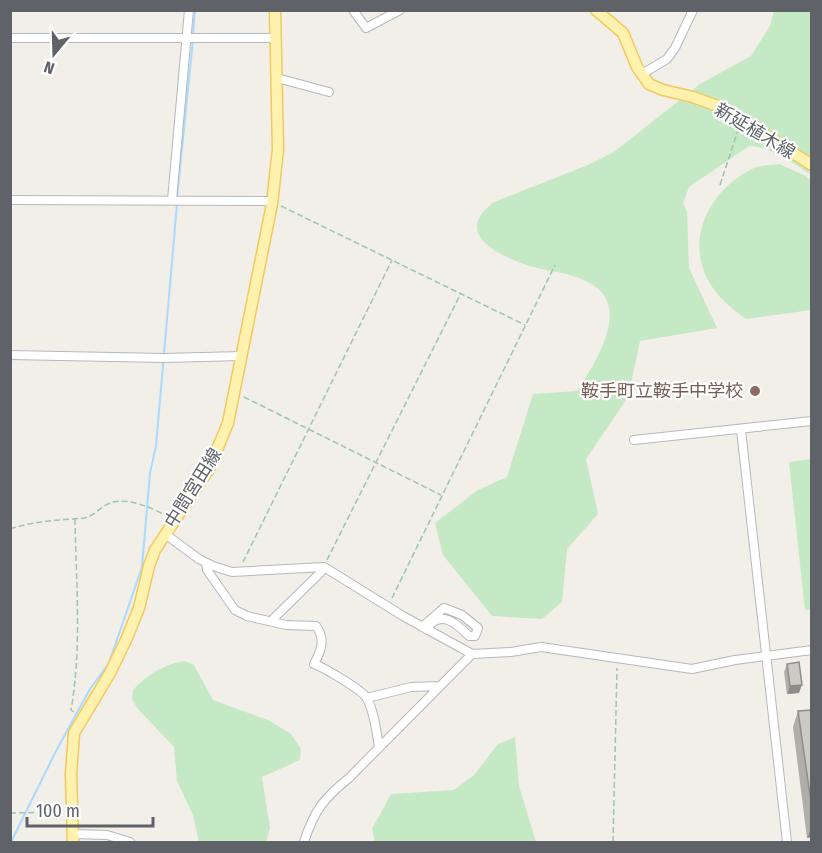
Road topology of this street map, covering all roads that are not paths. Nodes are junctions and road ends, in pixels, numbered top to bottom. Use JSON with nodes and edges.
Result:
{"nodes":[{"id":1,"x":189,"y":10,"type":"edge"},
{"id":2,"x":275,"y":10,"type":"edge"},
{"id":3,"x":353,"y":10,"type":"edge"},
{"id":4,"x":400,"y":10,"type":"edge"},
{"id":5,"x":596,"y":10,"type":"edge"},
{"id":6,"x":693,"y":10,"type":"edge"},
{"id":7,"x":10,"y":38,"type":"edge"},
{"id":8,"x":186,"y":38,"type":"junction"},
{"id":9,"x":276,"y":38,"type":"junction"},
{"id":10,"x":642,"y":74,"type":"junction"},
{"id":11,"x":277,"y":78,"type":"junction"},
{"id":12,"x":329,"y":92,"type":"dead end"},
{"id":13,"x":812,"y":165,"type":"edge"},
{"id":14,"x":10,"y":200,"type":"edge"},
{"id":15,"x":172,"y":200,"type":"junction"},
{"id":16,"x":272,"y":202,"type":"junction"},
{"id":17,"x":10,"y":355,"type":"edge"},
{"id":18,"x":242,"y":356,"type":"junction"},
{"id":19,"x":812,"y":421,"type":"edge"},
{"id":20,"x":741,"y":430,"type":"junction"},
{"id":21,"x":634,"y":440,"type":"dead end"},
{"id":22,"x":165,"y":534,"type":"junction"},
{"id":23,"x":206,"y":563,"type":"junction"},
{"id":24,"x":324,"y":567,"type":"junction"},
{"id":25,"x":271,"y":621,"type":"junction"},
{"id":26,"x":424,"y":628,"type":"junction"},
{"id":27,"x":812,"y":650,"type":"edge"},
{"id":28,"x":472,"y":654,"type":"junction"},
{"id":29,"x":765,"y":655,"type":"junction"},
{"id":30,"x":440,"y":686,"type":"junction"},
{"id":31,"x":367,"y":698,"type":"junction"},
{"id":32,"x":379,"y":748,"type":"junction"},
{"id":33,"x":73,"y":838,"type":"edge"},
{"id":34,"x":130,"y":843,"type":"edge"},
{"id":35,"x":304,"y":843,"type":"edge"},
{"id":36,"x":787,"y":843,"type":"edge"}],
"edges":[{"from":1,"to":8,"type":"street"},
{"from":2,"to":9,"type":"main road","name":"中間宮田線"},
{"from":3,"to":4,"type":"street"},
{"from":5,"to":10,"type":"main road","name":"新延植木線"},
{"from":6,"to":10,"type":"street"},
{"from":7,"to":8,"type":"street"},
{"from":8,"to":9,"type":"street"},
{"from":8,"to":15,"type":"street"},
{"from":9,"to":11,"type":"main road","name":"中間宮田線"},
{"from":10,"to":13,"type":"main road","name":"新延植木線"},
{"from":11,"to":12,"type":"street"},
{"from":11,"to":16,"type":"main road","name":"中間宮田線"},
{"from":14,"to":15,"type":"street"},
{"from":15,"to":16,"type":"street"},
{"from":16,"to":18,"type":"main road","name":"中間宮田線"},
{"from":17,"to":18,"type":"street"},
{"from":18,"to":22,"type":"main road","name":"中間宮田線"},
{"from":19,"to":20,"type":"street"},
{"from":20,"to":21,"type":"street"},
{"from":20,"to":29,"type":"street"},
{"from":22,"to":23,"type":"street"},
{"from":22,"to":33,"type":"main road","name":"中間宮田線"},
{"from":23,"to":24,"type":"street"},
{"from":23,"to":25,"type":"street"},
{"from":24,"to":25,"type":"street"},
{"from":24,"to":26,"type":"street"},
{"from":25,"to":31,"type":"street"},
{"from":26,"to":26,"type":"street"},
{"from":26,"to":28,"type":"street"},
{"from":27,"to":29,"type":"street"},
{"from":28,"to":29,"type":"street"},
{"from":28,"to":30,"type":"street"},
{"from":29,"to":36,"type":"street"},
{"from":30,"to":31,"type":"street"},
{"from":30,"to":32,"type":"street"},
{"from":31,"to":32,"type":"street"},
{"from":32,"to":35,"type":"street"},
{"from":33,"to":34,"type":"street"}]}
